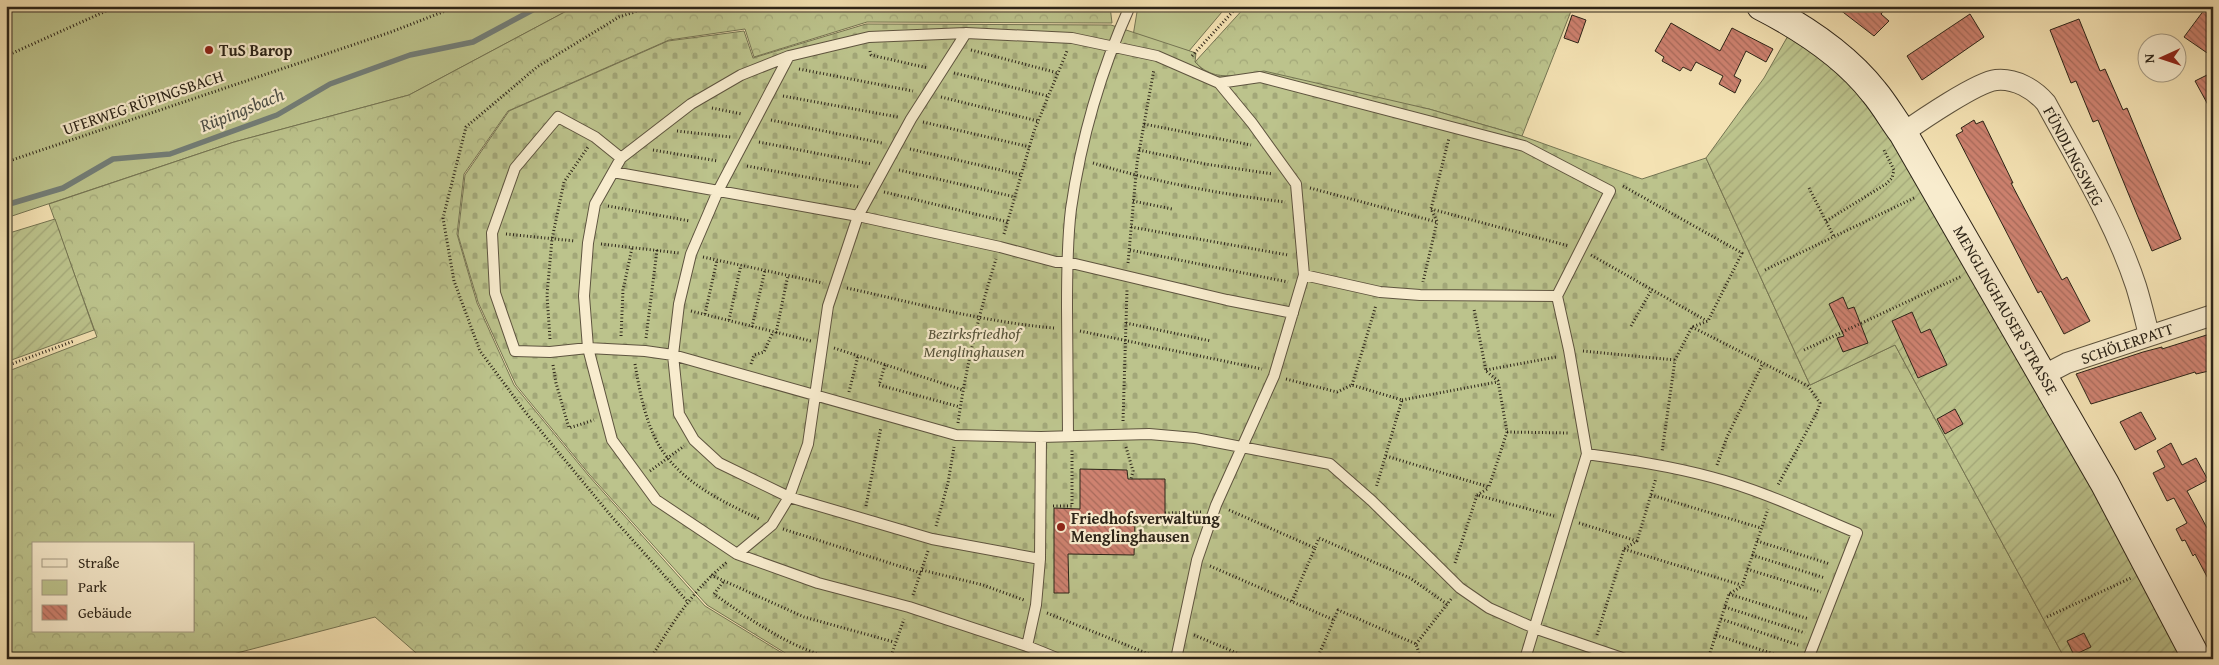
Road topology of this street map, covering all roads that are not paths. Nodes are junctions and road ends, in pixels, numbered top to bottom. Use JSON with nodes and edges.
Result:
{"nodes":[{"id":1,"x":1130,"y":6,"type":"edge"},
{"id":2,"x":1761,"y":6,"type":"edge"},
{"id":3,"x":966,"y":34,"type":"junction"},
{"id":4,"x":1112,"y":46,"type":"junction"},
{"id":5,"x":789,"y":56,"type":"junction"},
{"id":6,"x":1219,"y":83,"type":"junction"},
{"id":7,"x":1893,"y":141,"type":"junction"},
{"id":8,"x":621,"y":158,"type":"junction"},
{"id":9,"x":613,"y":172,"type":"junction"},
{"id":10,"x":718,"y":191,"type":"junction"},
{"id":11,"x":858,"y":216,"type":"junction"},
{"id":12,"x":1067,"y":262,"type":"junction"},
{"id":13,"x":1302,"y":280,"type":"junction"},
{"id":14,"x":1557,"y":296,"type":"junction"},
{"id":15,"x":1293,"y":313,"type":"junction"},
{"id":16,"x":2213,"y":315,"type":"edge"},
{"id":17,"x":2149,"y":335,"type":"junction"},
{"id":18,"x":588,"y":348,"type":"junction"},
{"id":19,"x":673,"y":355,"type":"junction"},
{"id":20,"x":2044,"y":375,"type":"junction"},
{"id":21,"x":815,"y":395,"type":"junction"},
{"id":22,"x":1070,"y":436,"type":"junction"},
{"id":23,"x":1041,"y":437,"type":"junction"},
{"id":24,"x":1242,"y":446,"type":"junction"},
{"id":25,"x":1587,"y":454,"type":"junction"},
{"id":26,"x":789,"y":497,"type":"junction"},
{"id":27,"x":737,"y":554,"type":"junction"},
{"id":28,"x":1040,"y":559,"type":"junction"},
{"id":29,"x":1534,"y":628,"type":"junction"},
{"id":30,"x":1027,"y":646,"type":"junction"},
{"id":31,"x":1810,"y":654,"type":"edge"},
{"id":32,"x":1059,"y":659,"type":"edge"},
{"id":33,"x":1176,"y":659,"type":"edge"},
{"id":34,"x":1526,"y":659,"type":"edge"},
{"id":35,"x":1625,"y":659,"type":"edge"},
{"id":36,"x":2197,"y":659,"type":"edge"}],
"edges":[{"from":1,"to":4,"type":"lane"},
{"from":2,"to":7,"type":"street","name":"MENGLINGHAUSER STRASSE"},
{"from":3,"to":4,"type":"lane"},
{"from":3,"to":5,"type":"lane"},
{"from":3,"to":11,"type":"lane"},
{"from":4,"to":6,"type":"lane"},
{"from":4,"to":12,"type":"lane"},
{"from":5,"to":8,"type":"lane"},
{"from":5,"to":10,"type":"lane"},
{"from":6,"to":13,"type":"lane"},
{"from":6,"to":14,"type":"lane"},
{"from":7,"to":17,"type":"street","name":"FÜNDLINGSWEG"},
{"from":7,"to":20,"type":"street","name":"MENGLINGHAUSER STRASSE"},
{"from":8,"to":9,"type":"lane"},
{"from":8,"to":18,"type":"lane"},
{"from":9,"to":10,"type":"lane"},
{"from":9,"to":18,"type":"lane"},
{"from":10,"to":11,"type":"lane"},
{"from":10,"to":19,"type":"lane"},
{"from":11,"to":12,"type":"lane"},
{"from":11,"to":21,"type":"lane"},
{"from":12,"to":15,"type":"lane"},
{"from":12,"to":22,"type":"lane"},
{"from":13,"to":14,"type":"lane"},
{"from":13,"to":15,"type":"lane"},
{"from":14,"to":25,"type":"lane"},
{"from":15,"to":24,"type":"lane"},
{"from":16,"to":17,"type":"street","name":"SCHÖLERPATT"},
{"from":17,"to":20,"type":"street","name":"SCHÖLERPATT"},
{"from":18,"to":19,"type":"lane"},
{"from":18,"to":27,"type":"lane"},
{"from":19,"to":21,"type":"lane"},
{"from":19,"to":26,"type":"lane"},
{"from":20,"to":36,"type":"street","name":"MENGLINGHAUSER STRASSE"},
{"from":21,"to":23,"type":"lane"},
{"from":21,"to":26,"type":"lane"},
{"from":22,"to":23,"type":"lane"},
{"from":22,"to":24,"type":"lane"},
{"from":23,"to":28,"type":"lane"},
{"from":24,"to":29,"type":"lane"},
{"from":24,"to":33,"type":"lane"},
{"from":25,"to":29,"type":"lane"},
{"from":25,"to":31,"type":"lane"},
{"from":26,"to":27,"type":"lane"},
{"from":26,"to":28,"type":"lane"},
{"from":27,"to":30,"type":"lane"},
{"from":28,"to":30,"type":"lane"},
{"from":29,"to":34,"type":"lane"},
{"from":29,"to":35,"type":"lane"},
{"from":30,"to":32,"type":"lane"}]}
